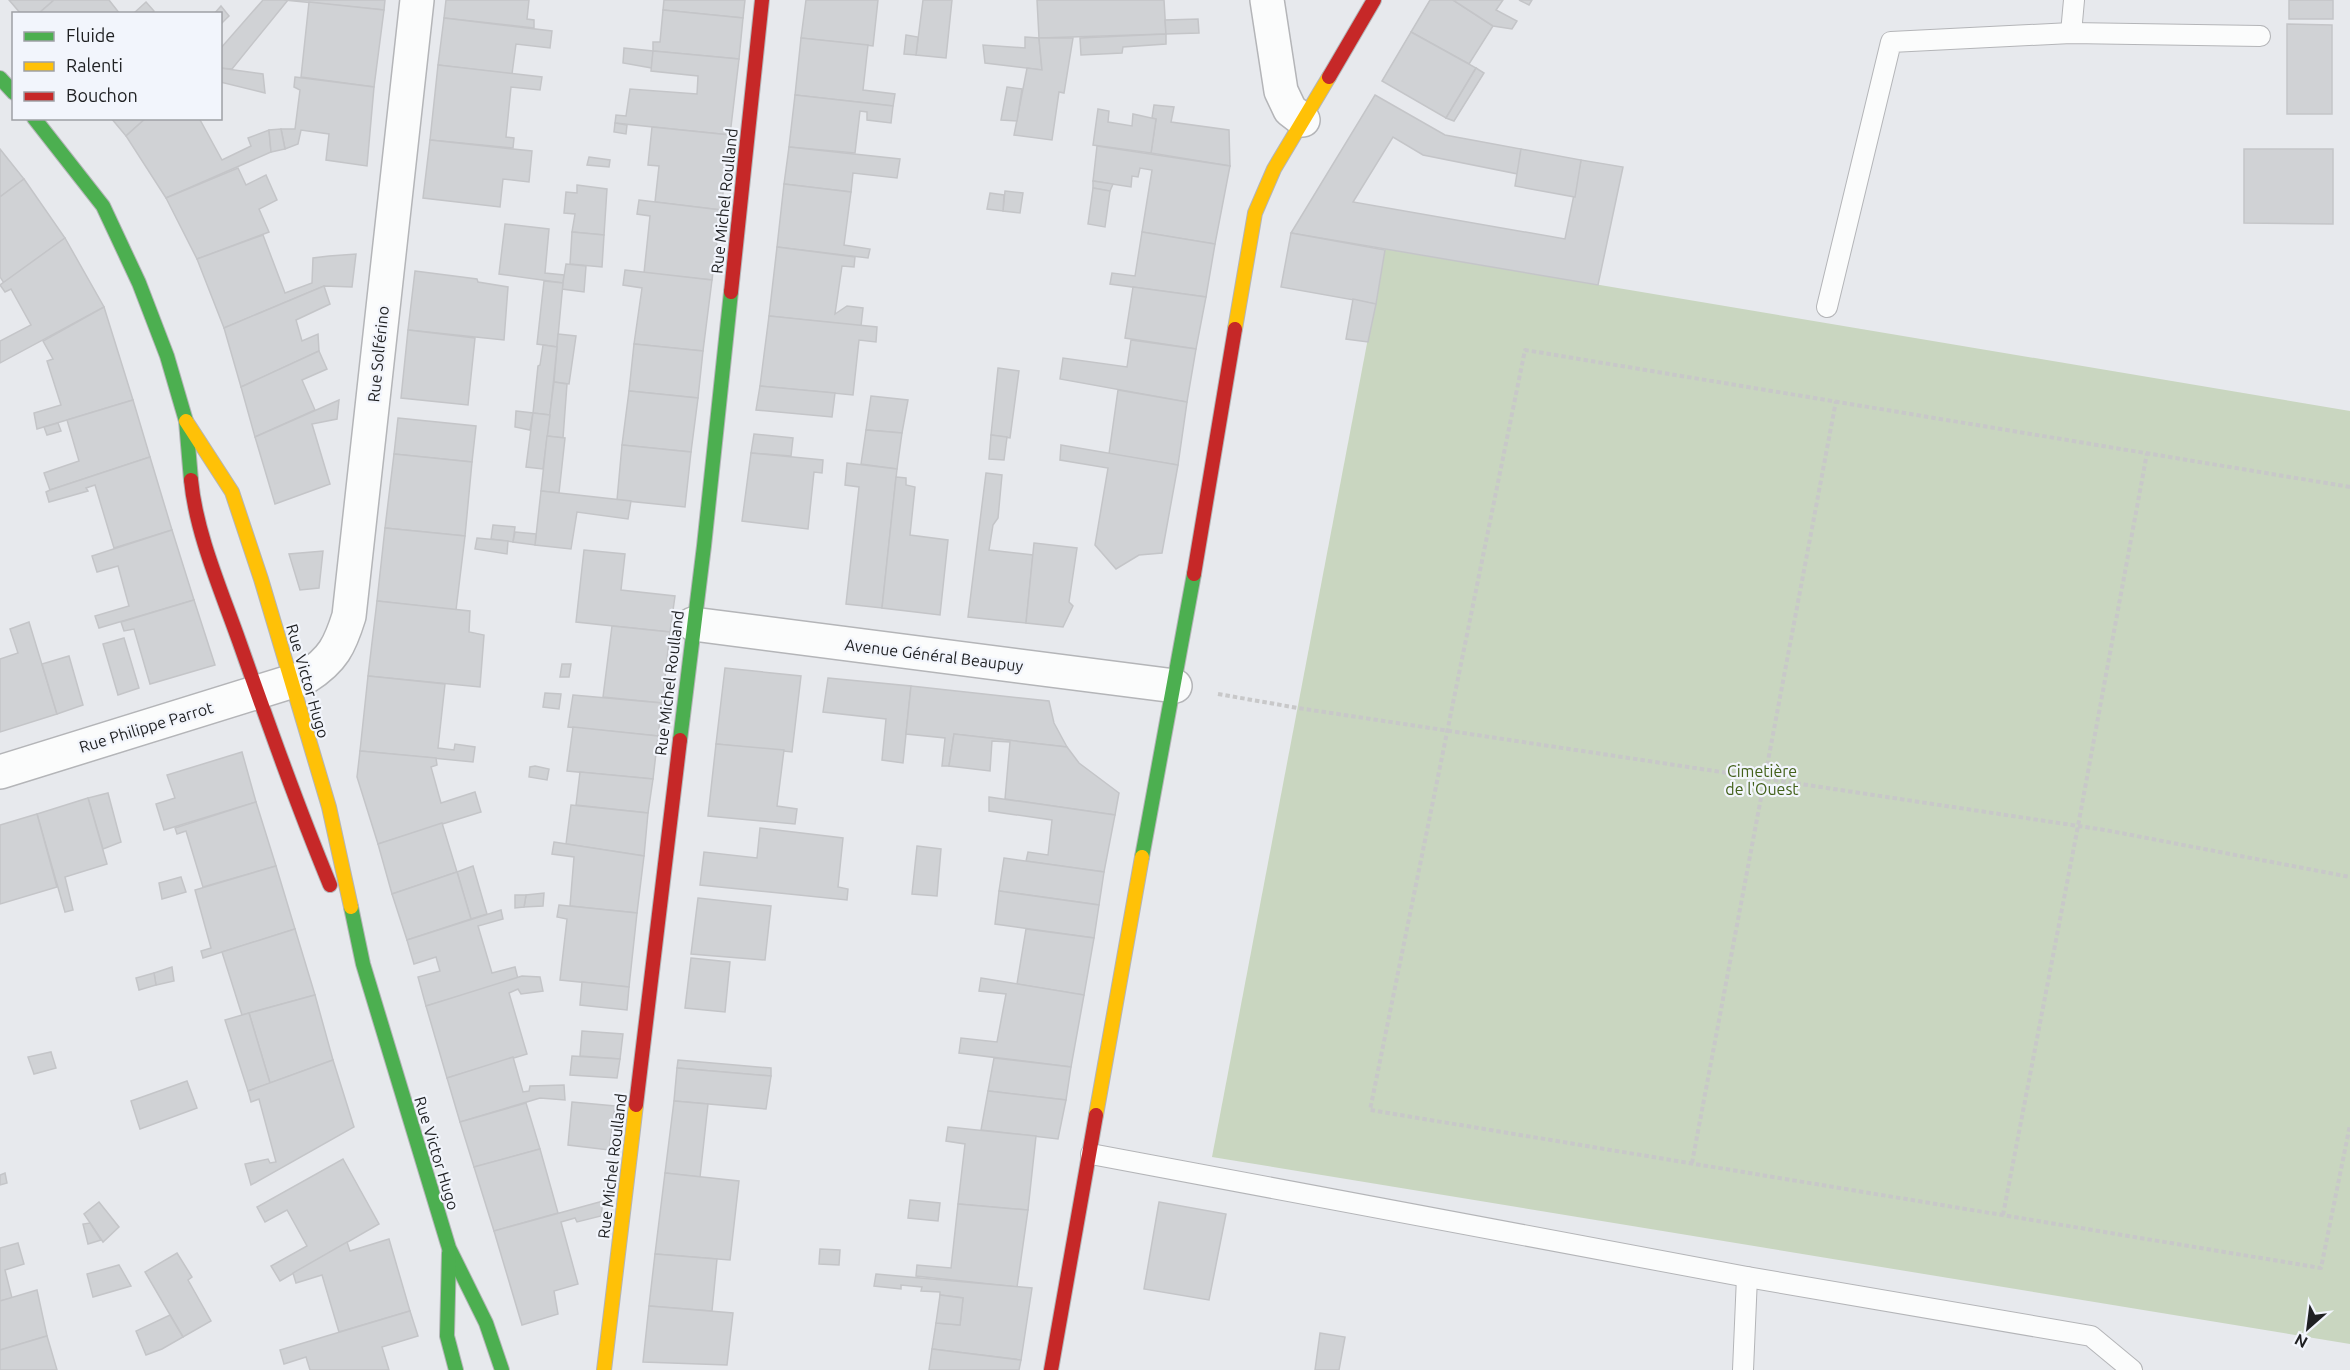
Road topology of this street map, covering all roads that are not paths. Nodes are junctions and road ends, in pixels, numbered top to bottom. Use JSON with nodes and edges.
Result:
{"nodes":[{"id":1,"x":417,"y":0,"type":"edge"},
{"id":2,"x":762,"y":0,"type":"edge"},
{"id":3,"x":1267,"y":0,"type":"edge"},
{"id":4,"x":1374,"y":0,"type":"edge"},
{"id":5,"x":2074,"y":0,"type":"edge"},
{"id":6,"x":2071,"y":33,"type":"junction"},
{"id":7,"x":2260,"y":36,"type":"dead end"},
{"id":8,"x":0,"y":78,"type":"edge"},
{"id":9,"x":12,"y":91,"type":"edge"},
{"id":10,"x":36,"y":120,"type":"edge"},
{"id":11,"x":1303,"y":120,"type":"junction"},
{"id":12,"x":1827,"y":307,"type":"dead end"},
{"id":13,"x":186,"y":421,"type":"junction"},
{"id":14,"x":693,"y":624,"type":"junction"},
{"id":15,"x":291,"y":681,"type":"junction"},
{"id":16,"x":1176,"y":686,"type":"junction"},
{"id":17,"x":256,"y":692,"type":"junction"},
{"id":18,"x":0,"y":772,"type":"edge"},
{"id":19,"x":363,"y":964,"type":"junction"},
{"id":20,"x":1091,"y":1154,"type":"junction"},
{"id":21,"x":449,"y":1248,"type":"junction"},
{"id":22,"x":1747,"y":1277,"type":"junction"},
{"id":23,"x":456,"y":1370,"type":"edge"},
{"id":24,"x":501,"y":1370,"type":"edge"},
{"id":25,"x":604,"y":1370,"type":"edge"},
{"id":26,"x":1052,"y":1370,"type":"edge"},
{"id":27,"x":1743,"y":1370,"type":"edge"},
{"id":28,"x":2132,"y":1370,"type":"edge"}],
"edges":[{"from":1,"to":15,"type":"street","name":"Rue Solférino"},
{"from":2,"to":14,"type":"street","name":"Rue Michel Roulland"},
{"from":3,"to":11,"type":"street"},
{"from":4,"to":11,"type":"street"},
{"from":5,"to":6,"type":"lane"},
{"from":6,"to":7,"type":"lane"},
{"from":6,"to":12,"type":"lane"},
{"from":8,"to":9,"type":"street"},
{"from":10,"to":13,"type":"street","name":"Rue Victor Hugo"},
{"from":11,"to":16,"type":"street"},
{"from":13,"to":15,"type":"street","name":"Rue Victor Hugo"},
{"from":13,"to":17,"type":"street","name":"Rue Victor Hugo"},
{"from":14,"to":16,"type":"street","name":"Avenue Général Beaupuy"},
{"from":14,"to":25,"type":"street","name":"Rue Michel Roulland"},
{"from":15,"to":17,"type":"street","name":"Rue Philippe Parrot"},
{"from":15,"to":19,"type":"street","name":"Rue Victor Hugo"},
{"from":16,"to":20,"type":"street"},
{"from":17,"to":18,"type":"street","name":"Rue Philippe Parrot"},
{"from":17,"to":19,"type":"street","name":"Rue Victor Hugo"},
{"from":19,"to":21,"type":"street","name":"Rue Victor Hugo"},
{"from":20,"to":22,"type":"lane"},
{"from":20,"to":26,"type":"street"},
{"from":21,"to":23,"type":"street","name":"Rue Victor Hugo"},
{"from":21,"to":24,"type":"street","name":"Rue Victor Hugo"},
{"from":22,"to":27,"type":"lane"},
{"from":22,"to":28,"type":"lane"}]}
